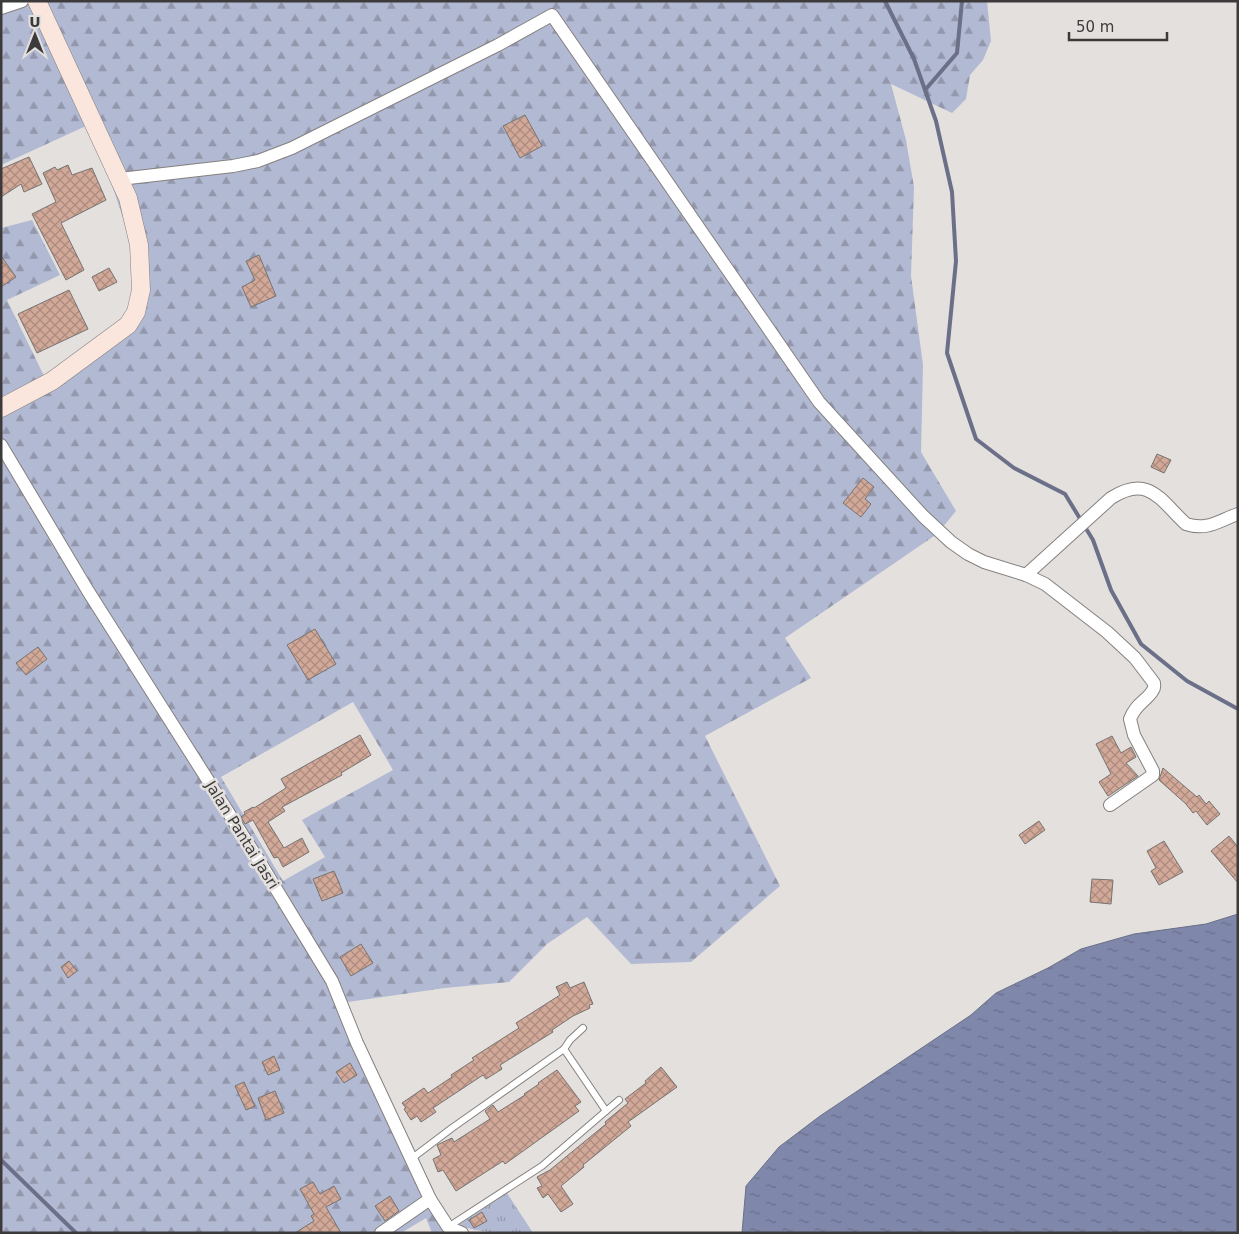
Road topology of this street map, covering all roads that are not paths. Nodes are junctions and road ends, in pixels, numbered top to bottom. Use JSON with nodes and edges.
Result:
{"nodes":[{"id":1,"x":22,"y":1,"type":"edge"},
{"id":2,"x":37,"y":1,"type":"edge"},
{"id":3,"x":1,"y":8,"type":"edge"},
{"id":4,"x":120,"y":179,"type":"junction"},
{"id":5,"x":1,"y":408,"type":"edge"},
{"id":6,"x":1,"y":445,"type":"edge"},
{"id":7,"x":1238,"y":514,"type":"edge"},
{"id":8,"x":1026,"y":575,"type":"junction"},
{"id":9,"x":1110,"y":805,"type":"dead end"},
{"id":10,"x":582,"y":1028,"type":"dead end"},
{"id":11,"x":564,"y":1049,"type":"junction"},
{"id":12,"x":619,"y":1100,"type":"dead end"},
{"id":13,"x":606,"y":1111,"type":"junction"},
{"id":14,"x":411,"y":1159,"type":"junction"},
{"id":15,"x":430,"y":1199,"type":"junction"},
{"id":16,"x":448,"y":1227,"type":"junction"},
{"id":17,"x":381,"y":1233,"type":"edge"},
{"id":18,"x":462,"y":1233,"type":"edge"}],
"edges":[{"from":1,"to":3,"type":"street"},
{"from":2,"to":4,"type":"street"},
{"from":4,"to":5,"type":"street"},
{"from":4,"to":8,"type":"street"},
{"from":6,"to":14,"type":"street","name":"Jalan Pantai Jasri"},
{"from":7,"to":8,"type":"street"},
{"from":8,"to":9,"type":"street"},
{"from":10,"to":11,"type":"lane"},
{"from":11,"to":13,"type":"lane"},
{"from":11,"to":14,"type":"lane"},
{"from":12,"to":13,"type":"lane"},
{"from":13,"to":16,"type":"lane"},
{"from":14,"to":15,"type":"street","name":"Jalan Pantai Jasri"},
{"from":15,"to":16,"type":"street","name":"Jalan Pantai Jasri"},
{"from":15,"to":17,"type":"street"},
{"from":16,"to":18,"type":"street"}]}
